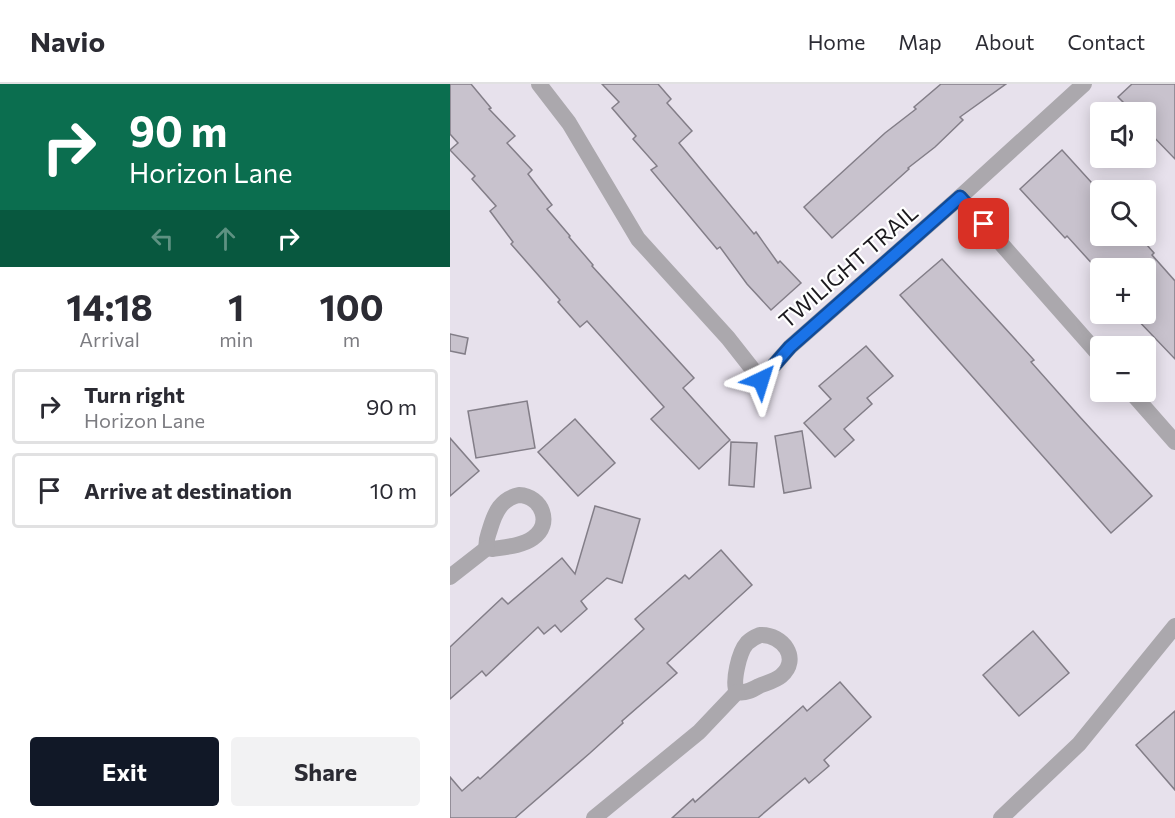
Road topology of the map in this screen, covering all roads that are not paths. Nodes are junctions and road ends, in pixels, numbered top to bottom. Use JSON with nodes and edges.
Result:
{"nodes":[{"id":1,"x":539,"y":84,"type":"edge"},
{"id":2,"x":1084,"y":84,"type":"edge"},
{"id":3,"x":960,"y":197,"type":"junction"},
{"id":4,"x":1090,"y":345,"type":"edge"},
{"id":5,"x":1140,"y":402,"type":"edge"},
{"id":6,"x":1175,"y":442,"type":"edge"},
{"id":7,"x":487,"y":548,"type":"dead end"},
{"id":8,"x":450,"y":577,"type":"edge"},
{"id":9,"x":1175,"y":626,"type":"edge"},
{"id":10,"x":737,"y":692,"type":"dead end"},
{"id":11,"x":594,"y":818,"type":"edge"},
{"id":12,"x":1001,"y":818,"type":"edge"}],
"edges":[{"from":1,"to":3,"type":"street","name":"TWILIGHT TRAIL"},
{"from":2,"to":3,"type":"street","name":"TWILIGHT TRAIL"},
{"from":3,"to":4,"type":"street"},
{"from":5,"to":6,"type":"street"},
{"from":7,"to":8,"type":"street"},
{"from":9,"to":12,"type":"street"},
{"from":10,"to":11,"type":"street"}]}
